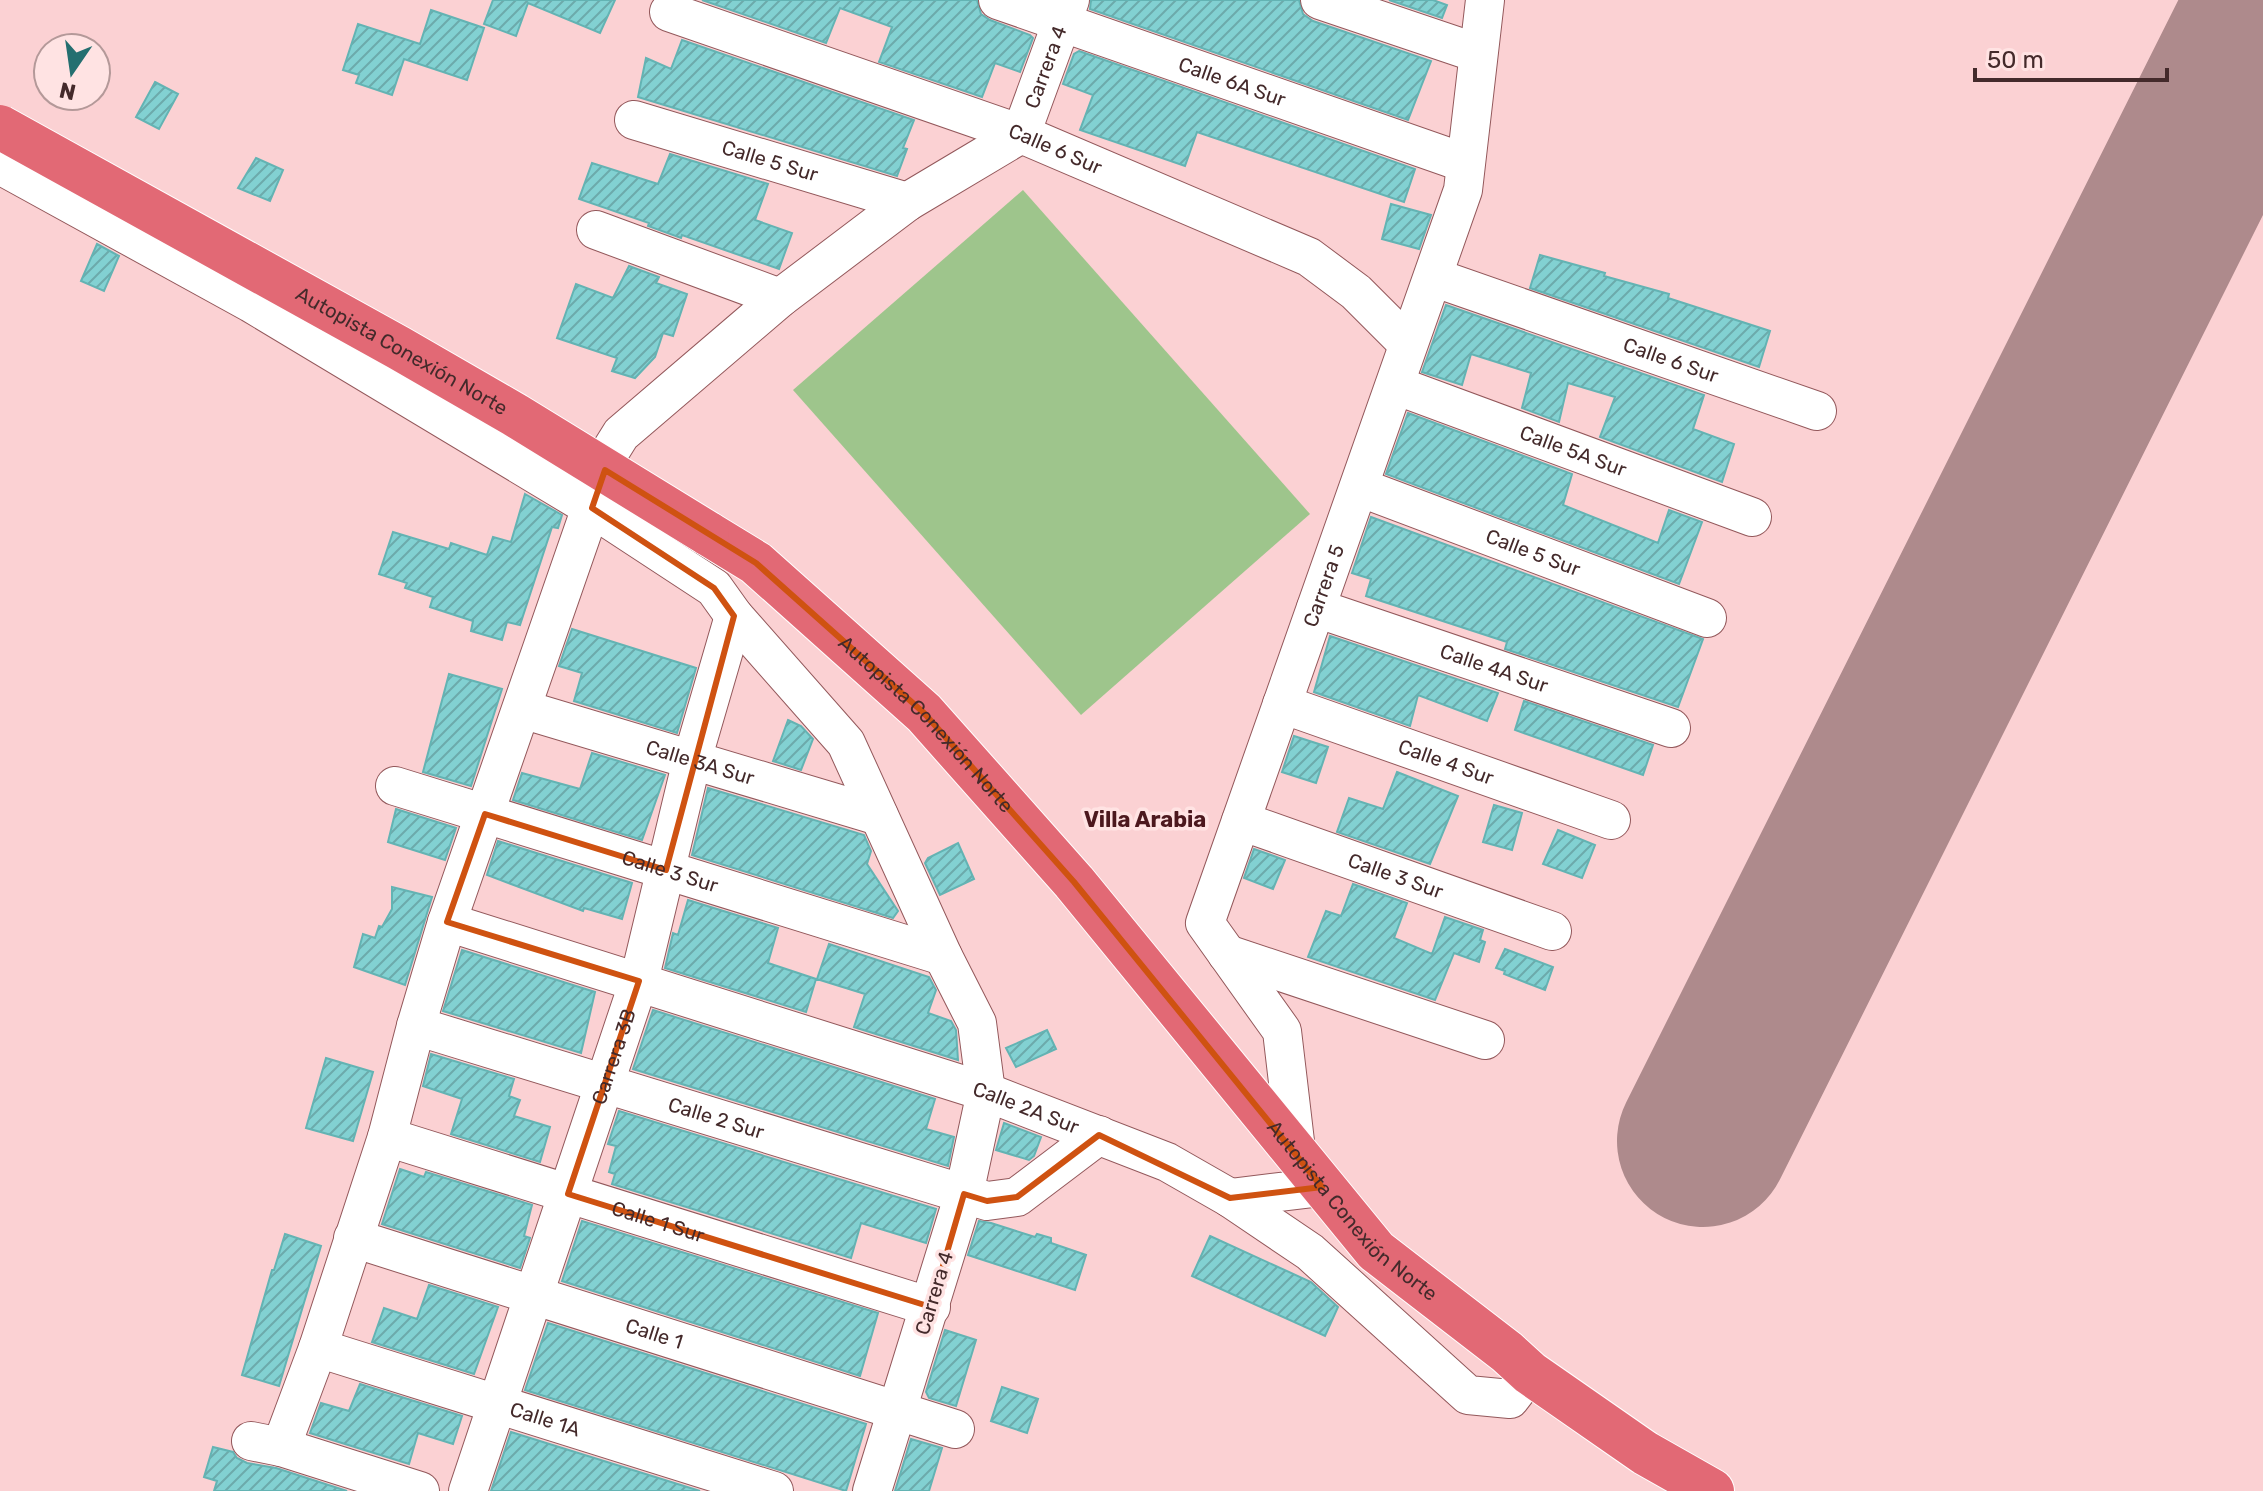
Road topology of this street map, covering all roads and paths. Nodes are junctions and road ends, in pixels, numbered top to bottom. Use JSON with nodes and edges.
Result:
{"nodes":[{"id":1,"x":998,"y":0,"type":"edge"},
{"id":2,"x":1320,"y":0,"type":"edge"},
{"id":3,"x":1485,"y":0,"type":"edge"},
{"id":4,"x":1066,"y":11,"type":"edge"},
{"id":5,"x":669,"y":12,"type":"dead end"},
{"id":6,"x":1477,"y":53,"type":"junction"},
{"id":7,"x":634,"y":120,"type":"dead end"},
{"id":8,"x":0,"y":127,"type":"edge"},
{"id":9,"x":1021,"y":134,"type":"junction"},
{"id":10,"x":1465,"y":163,"type":"junction"},
{"id":11,"x":0,"y":165,"type":"edge"},
{"id":12,"x":907,"y":202,"type":"junction"},
{"id":13,"x":596,"y":230,"type":"dead end"},
{"id":14,"x":1433,"y":277,"type":"junction"},
{"id":15,"x":780,"y":298,"type":"junction"},
{"id":16,"x":1408,"y":344,"type":"junction"},
{"id":17,"x":1395,"y":385,"type":"junction"},
{"id":18,"x":1817,"y":411,"type":"dead end"},
{"id":19,"x":1359,"y":487,"type":"junction"},
{"id":20,"x":592,"y":508,"type":"junction"},
{"id":21,"x":1752,"y":517,"type":"dead end"},
{"id":22,"x":1316,"y":608,"type":"junction"},
{"id":23,"x":734,"y":616,"type":"junction"},
{"id":24,"x":1707,"y":618,"type":"dead end"},
{"id":25,"x":1282,"y":704,"type":"junction"},
{"id":26,"x":522,"y":709,"type":"junction"},
{"id":27,"x":1671,"y":728,"type":"dead end"},
{"id":28,"x":692,"y":760,"type":"junction"},
{"id":29,"x":395,"y":786,"type":"dead end"},
{"id":30,"x":485,"y":814,"type":"junction"},
{"id":31,"x":879,"y":816,"type":"junction"},
{"id":32,"x":1611,"y":820,"type":"dead end"},
{"id":33,"x":1241,"y":821,"type":"junction"},
{"id":34,"x":666,"y":870,"type":"junction"},
{"id":35,"x":447,"y":922,"type":"junction"},
{"id":36,"x":1552,"y":931,"type":"dead end"},
{"id":37,"x":1227,"y":954,"type":"junction"},
{"id":38,"x":943,"y":956,"type":"junction"},
{"id":39,"x":639,"y":981,"type":"junction"},
{"id":40,"x":416,"y":1026,"type":"junction"},
{"id":41,"x":1485,"y":1040,"type":"dead end"},
{"id":42,"x":604,"y":1085,"type":"junction"},
{"id":43,"x":986,"y":1092,"type":"junction"},
{"id":44,"x":1099,"y":1135,"type":"junction"},
{"id":45,"x":387,"y":1137,"type":"junction"},
{"id":46,"x":1296,"y":1150,"type":"junction"},
{"id":47,"x":1322,"y":1187,"type":"junction"},
{"id":48,"x":568,"y":1194,"type":"junction"},
{"id":49,"x":964,"y":1194,"type":"junction"},
{"id":50,"x":1230,"y":1198,"type":"junction"},
{"id":51,"x":353,"y":1238,"type":"junction"},
{"id":52,"x":533,"y":1296,"type":"junction"},
{"id":53,"x":931,"y":1307,"type":"junction"},
{"id":54,"x":318,"y":1348,"type":"junction"},
{"id":55,"x":1530,"y":1373,"type":"junction"},
{"id":56,"x":497,"y":1404,"type":"junction"},
{"id":57,"x":897,"y":1410,"type":"junction"},
{"id":58,"x":955,"y":1429,"type":"dead end"},
{"id":59,"x":341,"y":1479,"type":"edge"},
{"id":60,"x":420,"y":1491,"type":"edge"},
{"id":61,"x":468,"y":1491,"type":"edge"},
{"id":62,"x":774,"y":1491,"type":"edge"},
{"id":63,"x":872,"y":1491,"type":"edge"},
{"id":64,"x":1712,"y":1491,"type":"edge"}],
"edges":[{"from":1,"to":4,"type":"street","name":"Calle 6A Sur"},
{"from":2,"to":6,"type":"street"},
{"from":3,"to":6,"type":"street","name":"Carrera 5"},
{"from":4,"to":9,"type":"street","name":"Carrera 4"},
{"from":4,"to":10,"type":"street","name":"Calle 6A Sur"},
{"from":5,"to":9,"type":"street","name":"Calle 6 Sur"},
{"from":6,"to":10,"type":"street","name":"Carrera 5"},
{"from":7,"to":12,"type":"street","name":"Calle 5 Sur"},
{"from":8,"to":46,"type":"highway","name":"Autopista Conexión Norte","bridge":true},
{"from":9,"to":12,"type":"street"},
{"from":9,"to":16,"type":"street","name":"Calle 6 Sur"},
{"from":10,"to":14,"type":"street","name":"Carrera 5"},
{"from":11,"to":20,"type":"street","name":"Carrera 4"},
{"from":12,"to":15,"type":"street"},
{"from":13,"to":15,"type":"street"},
{"from":14,"to":16,"type":"street","name":"Carrera 5"},
{"from":14,"to":18,"type":"street","name":"Calle 6 Sur"},
{"from":15,"to":20,"type":"street"},
{"from":16,"to":17,"type":"street","name":"Carrera 5"},
{"from":17,"to":19,"type":"street","name":"Carrera 5"},
{"from":17,"to":21,"type":"street","name":"Calle 5A Sur"},
{"from":19,"to":22,"type":"street","name":"Carrera 5"},
{"from":19,"to":24,"type":"street","name":"Calle 5 Sur"},
{"from":20,"to":23,"type":"street","name":"Carrera 4"},
{"from":20,"to":26,"type":"street"},
{"from":22,"to":25,"type":"street","name":"Carrera 5"},
{"from":22,"to":27,"type":"street","name":"Calle 4A Sur"},
{"from":23,"to":28,"type":"street","name":"Carrera 3B"},
{"from":23,"to":31,"type":"street","name":"Carrera 4"},
{"from":25,"to":32,"type":"street","name":"Calle 4 Sur"},
{"from":25,"to":33,"type":"street","name":"Carrera 5"},
{"from":26,"to":28,"type":"street","name":"Calle 3A Sur"},
{"from":26,"to":30,"type":"street"},
{"from":28,"to":31,"type":"street","name":"Calle 3A Sur"},
{"from":28,"to":34,"type":"street","name":"Carrera 3B"},
{"from":29,"to":30,"type":"street","name":"Calle 3 Sur"},
{"from":30,"to":34,"type":"street","name":"Calle 3 Sur"},
{"from":30,"to":35,"type":"street"},
{"from":31,"to":38,"type":"street","name":"Carrera 4"},
{"from":33,"to":36,"type":"street","name":"Calle 3 Sur"},
{"from":33,"to":37,"type":"street","name":"Carrera 5"},
{"from":34,"to":38,"type":"street","name":"Calle 3 Sur"},
{"from":34,"to":39,"type":"street","name":"Carrera 3B"},
{"from":35,"to":39,"type":"street","name":"Calle 2A Sur"},
{"from":35,"to":40,"type":"street"},
{"from":37,"to":41,"type":"street"},
{"from":37,"to":46,"type":"street","name":"Carrera 5"},
{"from":38,"to":43,"type":"street","name":"Carrera 4"},
{"from":39,"to":42,"type":"street","name":"Carrera 3B"},
{"from":39,"to":43,"type":"street","name":"Calle 2A Sur"},
{"from":40,"to":42,"type":"street","name":"Calle 2 Sur"},
{"from":40,"to":45,"type":"street"},
{"from":42,"to":48,"type":"street","name":"Carrera 3B"},
{"from":42,"to":49,"type":"street","name":"Calle 2 Sur"},
{"from":43,"to":44,"type":"street","name":"Calle 2A Sur"},
{"from":43,"to":49,"type":"street","name":"Carrera 4"},
{"from":44,"to":49,"type":"street","name":"Calle 2 Sur"},
{"from":44,"to":50,"type":"street","name":"Calle 2A Sur"},
{"from":45,"to":48,"type":"street","name":"Calle 1 Sur"},
{"from":45,"to":51,"type":"street"},
{"from":46,"to":47,"type":"highway","name":"Autopista Conexión Norte"},
{"from":47,"to":50,"type":"street"},
{"from":47,"to":55,"type":"highway","name":"Autopista Conexión Norte"},
{"from":48,"to":52,"type":"street","name":"Carrera 3B"},
{"from":48,"to":53,"type":"street","name":"Calle 1 Sur"},
{"from":49,"to":53,"type":"street","name":"Carrera 4"},
{"from":50,"to":55,"type":"street","name":"Calle 2A Sur"},
{"from":51,"to":52,"type":"street","name":"Calle 1"},
{"from":51,"to":54,"type":"street"},
{"from":52,"to":56,"type":"street","name":"Carrera 3B"},
{"from":52,"to":57,"type":"street","name":"Calle 1"},
{"from":53,"to":57,"type":"street","name":"Carrera 4"},
{"from":54,"to":56,"type":"street","name":"Calle 1A"},
{"from":54,"to":59,"type":"street"},
{"from":55,"to":64,"type":"highway","name":"Autopista Conexión Norte"},
{"from":56,"to":61,"type":"street","name":"Carrera 3B"},
{"from":56,"to":62,"type":"street","name":"Calle 1A"},
{"from":57,"to":58,"type":"street","name":"Calle 1"},
{"from":57,"to":63,"type":"street","name":"Carrera 4"},
{"from":59,"to":60,"type":"street"}]}
